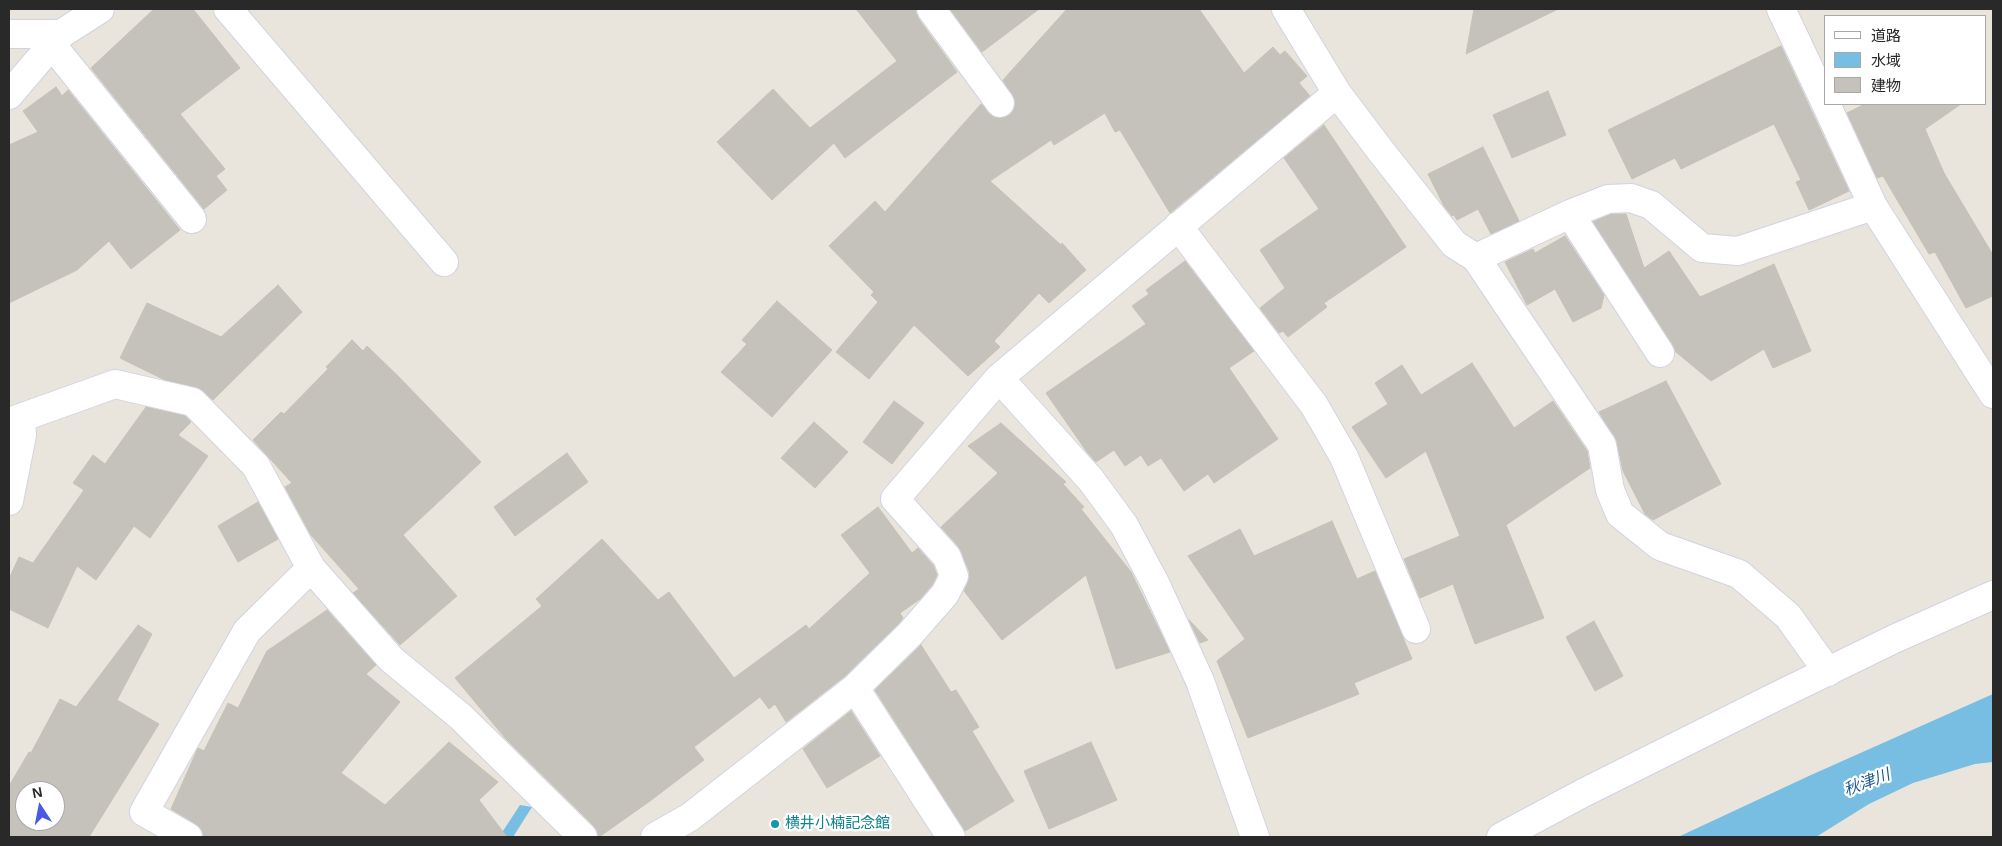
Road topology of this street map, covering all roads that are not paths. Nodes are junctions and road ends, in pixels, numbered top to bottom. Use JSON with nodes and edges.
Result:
{"nodes":[{"id":1,"x":100,"y":9,"type":"edge"},
{"id":2,"x":228,"y":9,"type":"edge"},
{"id":3,"x":931,"y":9,"type":"edge"},
{"id":4,"x":1286,"y":9,"type":"edge"},
{"id":5,"x":1782,"y":9,"type":"edge"},
{"id":6,"x":9,"y":34,"type":"edge"},
{"id":7,"x":57,"y":40,"type":"junction"},
{"id":8,"x":1337,"y":93,"type":"junction"},
{"id":9,"x":9,"y":94,"type":"edge"},
{"id":10,"x":1824,"y":100,"type":"edge"},
{"id":11,"x":1000,"y":103,"type":"dead end"},
{"id":12,"x":1826,"y":105,"type":"edge"},
{"id":13,"x":1873,"y":206,"type":"junction"},
{"id":14,"x":1570,"y":214,"type":"junction"},
{"id":15,"x":192,"y":219,"type":"dead end"},
{"id":16,"x":1178,"y":226,"type":"junction"},
{"id":17,"x":1476,"y":258,"type":"junction"},
{"id":18,"x":444,"y":262,"type":"dead end"},
{"id":19,"x":1660,"y":353,"type":"dead end"},
{"id":20,"x":999,"y":378,"type":"junction"},
{"id":21,"x":1993,"y":394,"type":"edge"},
{"id":22,"x":15,"y":420,"type":"edge"},
{"id":23,"x":9,"y":501,"type":"edge"},
{"id":24,"x":311,"y":568,"type":"junction"},
{"id":25,"x":1993,"y":595,"type":"edge"},
{"id":26,"x":1416,"y":628,"type":"dead end"},
{"id":27,"x":1828,"y":672,"type":"junction"},
{"id":28,"x":855,"y":688,"type":"junction"},
{"id":29,"x":188,"y":837,"type":"edge"},
{"id":30,"x":583,"y":837,"type":"edge"},
{"id":31,"x":655,"y":837,"type":"edge"},
{"id":32,"x":951,"y":837,"type":"edge"},
{"id":33,"x":1255,"y":837,"type":"edge"},
{"id":34,"x":1502,"y":837,"type":"edge"}],
"edges":[{"from":1,"to":7,"type":"street"},
{"from":2,"to":18,"type":"street"},
{"from":3,"to":11,"type":"street"},
{"from":4,"to":8,"type":"street"},
{"from":5,"to":10,"type":"street"},
{"from":6,"to":7,"type":"street"},
{"from":7,"to":9,"type":"street"},
{"from":7,"to":15,"type":"street"},
{"from":8,"to":16,"type":"street"},
{"from":8,"to":17,"type":"street"},
{"from":12,"to":13,"type":"street"},
{"from":13,"to":14,"type":"street"},
{"from":13,"to":21,"type":"street"},
{"from":14,"to":17,"type":"street"},
{"from":14,"to":19,"type":"street"},
{"from":16,"to":20,"type":"street"},
{"from":16,"to":26,"type":"street"},
{"from":17,"to":27,"type":"street"},
{"from":20,"to":28,"type":"street"},
{"from":20,"to":33,"type":"street"},
{"from":22,"to":23,"type":"street"},
{"from":22,"to":24,"type":"street"},
{"from":24,"to":29,"type":"street"},
{"from":24,"to":30,"type":"street"},
{"from":25,"to":27,"type":"street"},
{"from":27,"to":34,"type":"street"},
{"from":28,"to":31,"type":"street"},
{"from":28,"to":32,"type":"street"}]}
